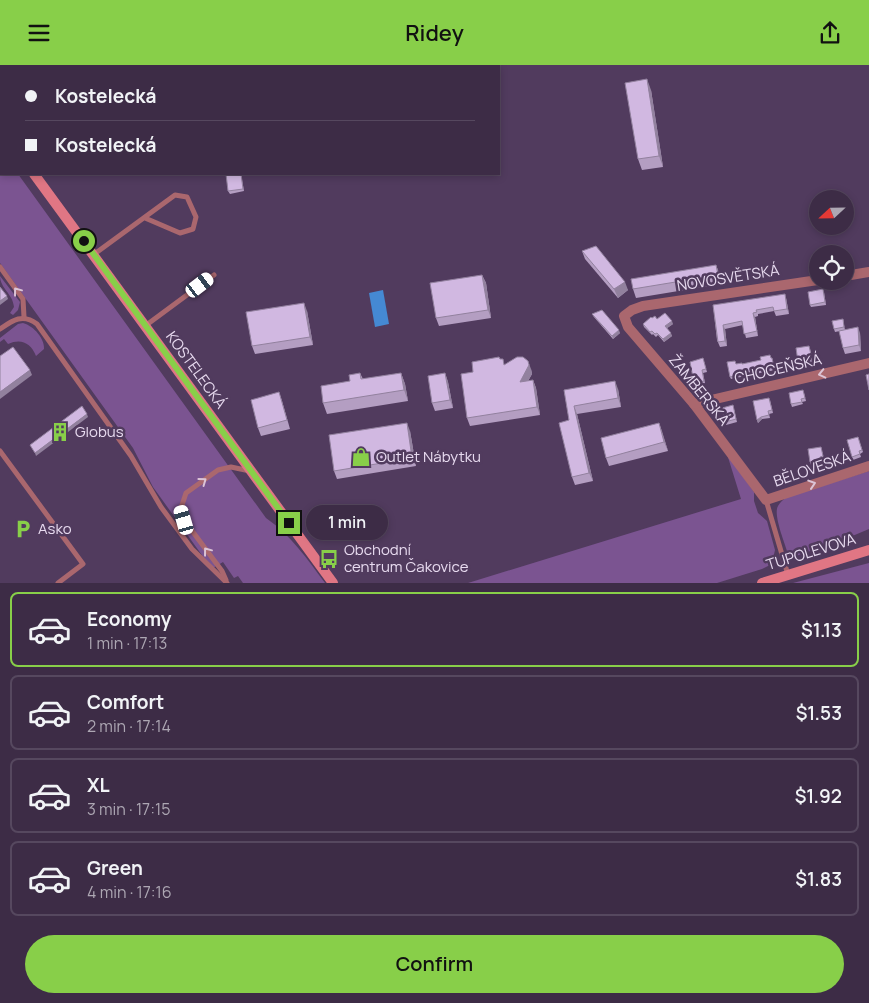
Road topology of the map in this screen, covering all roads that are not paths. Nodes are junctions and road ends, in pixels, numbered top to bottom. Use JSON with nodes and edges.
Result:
{"nodes":[{"id":1,"x":35,"y":175,"type":"edge"},
{"id":2,"x":145,"y":218,"type":"junction"},
{"id":3,"x":94,"y":255,"type":"junction"},
{"id":4,"x":0,"y":267,"type":"edge"},
{"id":5,"x":869,"y":272,"type":"edge"},
{"id":6,"x":854,"y":274,"type":"edge"},
{"id":7,"x":214,"y":275,"type":"dead end"},
{"id":8,"x":809,"y":281,"type":"edge"},
{"id":9,"x":643,"y":306,"type":"joint"},
{"id":10,"x":24,"y":317,"type":"junction"},
{"id":11,"x":145,"y":326,"type":"junction"},
{"id":12,"x":0,"y":329,"type":"edge"},
{"id":13,"x":869,"y":363,"type":"edge"},
{"id":14,"x":694,"y":404,"type":"junction"},
{"id":15,"x":0,"y":451,"type":"edge"},
{"id":16,"x":869,"y":465,"type":"edge"},
{"id":17,"x":251,"y":471,"type":"junction"},
{"id":18,"x":766,"y":500,"type":"junction"},
{"id":19,"x":869,"y":550,"type":"edge"},
{"id":20,"x":789,"y":579,"type":"edge"},
{"id":21,"x":58,"y":583,"type":"edge"},
{"id":22,"x":227,"y":583,"type":"edge"},
{"id":23,"x":333,"y":583,"type":"edge"},
{"id":24,"x":762,"y":583,"type":"edge"}],
"edges":[{"from":1,"to":3,"type":"street","name":"KOSTELECKÁ"},
{"from":2,"to":2,"type":"lane"},
{"from":2,"to":3,"type":"lane"},
{"from":3,"to":11,"type":"street","name":"KOSTELECKÁ"},
{"from":10,"to":4,"type":"lane","one_way":true},
{"from":5,"to":6,"type":"street"},
{"from":7,"to":11,"type":"lane"},
{"from":8,"to":9,"type":"street","name":"NOVOSVĚTSKÁ"},
{"from":9,"to":14,"type":"street","name":"ŽAMBERSKÁ"},
{"from":10,"to":12,"type":"lane"},
{"from":10,"to":22,"type":"lane"},
{"from":11,"to":17,"type":"street","name":"KOSTELECKÁ"},
{"from":13,"to":14,"type":"street","name":"CHOCEŇSKÁ","one_way":true},
{"from":14,"to":18,"type":"street","name":"ŽAMBERSKÁ"},
{"from":15,"to":21,"type":"lane"},
{"from":18,"to":16,"type":"street","name":"BĚLOVESKÁ","one_way":true},
{"from":22,"to":17,"type":"lane","one_way":true},
{"from":17,"to":23,"type":"street","name":"KOSTELECKÁ"},
{"from":18,"to":20,"type":"lane"},
{"from":19,"to":20,"type":"street","name":"TUPOLEVOVA"},
{"from":20,"to":24,"type":"street","name":"TUPOLEVOVA"}]}
